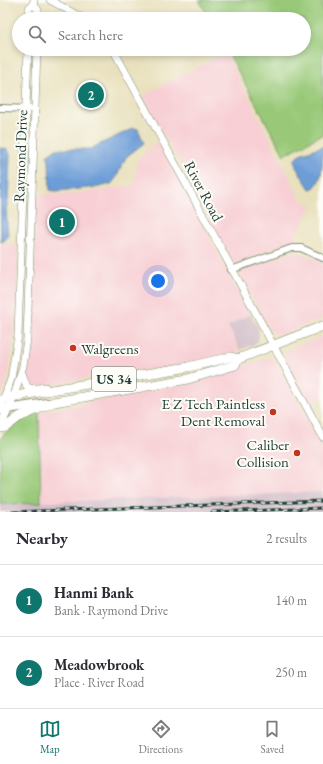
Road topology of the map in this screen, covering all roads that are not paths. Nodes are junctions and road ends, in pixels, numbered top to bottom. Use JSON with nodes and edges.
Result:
{"nodes":[{"id":1,"x":50,"y":0,"type":"edge"},
{"id":2,"x":34,"y":2,"type":"edge"},
{"id":3,"x":29,"y":12,"type":"edge"},
{"id":4,"x":38,"y":12,"type":"edge"},
{"id":5,"x":71,"y":12,"type":"edge"},
{"id":6,"x":28,"y":56,"type":"edge"},
{"id":7,"x":37,"y":56,"type":"edge"},
{"id":8,"x":117,"y":56,"type":"edge"},
{"id":9,"x":0,"y":108,"type":"edge"},
{"id":10,"x":26,"y":108,"type":"junction"},
{"id":11,"x":35,"y":109,"type":"junction"},
{"id":12,"x":323,"y":258,"type":"edge"},
{"id":13,"x":231,"y":270,"type":"junction"},
{"id":14,"x":323,"y":326,"type":"edge"},
{"id":15,"x":273,"y":345,"type":"junction"},
{"id":16,"x":238,"y":359,"type":"junction"},
{"id":17,"x":22,"y":372,"type":"junction"},
{"id":18,"x":57,"y":389,"type":"junction"},
{"id":19,"x":14,"y":396,"type":"junction"},
{"id":20,"x":54,"y":402,"type":"junction"},
{"id":21,"x":3,"y":403,"type":"edge"},
{"id":22,"x":0,"y":410,"type":"edge"},
{"id":23,"x":0,"y":428,"type":"edge"},
{"id":24,"x":323,"y":437,"type":"edge"}],
"edges":[{"from":1,"to":5,"type":"street"},
{"from":2,"to":3,"type":"street"},
{"from":2,"to":4,"type":"street"},
{"from":6,"to":10,"type":"street","name":"Raymond Drive"},
{"from":7,"to":11,"type":"street","name":"Raymond Drive"},
{"from":8,"to":13,"type":"street","name":"River Road"},
{"from":9,"to":10,"type":"street"},
{"from":10,"to":11,"type":"street"},
{"from":10,"to":21,"type":"street","name":"Raymond Drive"},
{"from":11,"to":17,"type":"street","name":"Raymond Drive"},
{"from":12,"to":13,"type":"street"},
{"from":13,"to":15,"type":"street","name":"River Road"},
{"from":14,"to":15,"type":"main road","number":"US 34"},
{"from":15,"to":16,"type":"main road","number":"US 34"},
{"from":15,"to":24,"type":"street","name":"River Road"},
{"from":16,"to":18,"type":"main road","number":"US 34"},
{"from":16,"to":20,"type":"main road","number":"US 34"},
{"from":17,"to":18,"type":"street"},
{"from":17,"to":19,"type":"street","name":"Raymond Drive"},
{"from":18,"to":19,"type":"main road","number":"US 34"},
{"from":19,"to":21,"type":"main road","number":"US 34"},
{"from":20,"to":21,"type":"main road"},
{"from":20,"to":23,"type":"main road"},
{"from":21,"to":22,"type":"main road"},
{"from":21,"to":23,"type":"main road","name":"Raymond Drive"}]}
